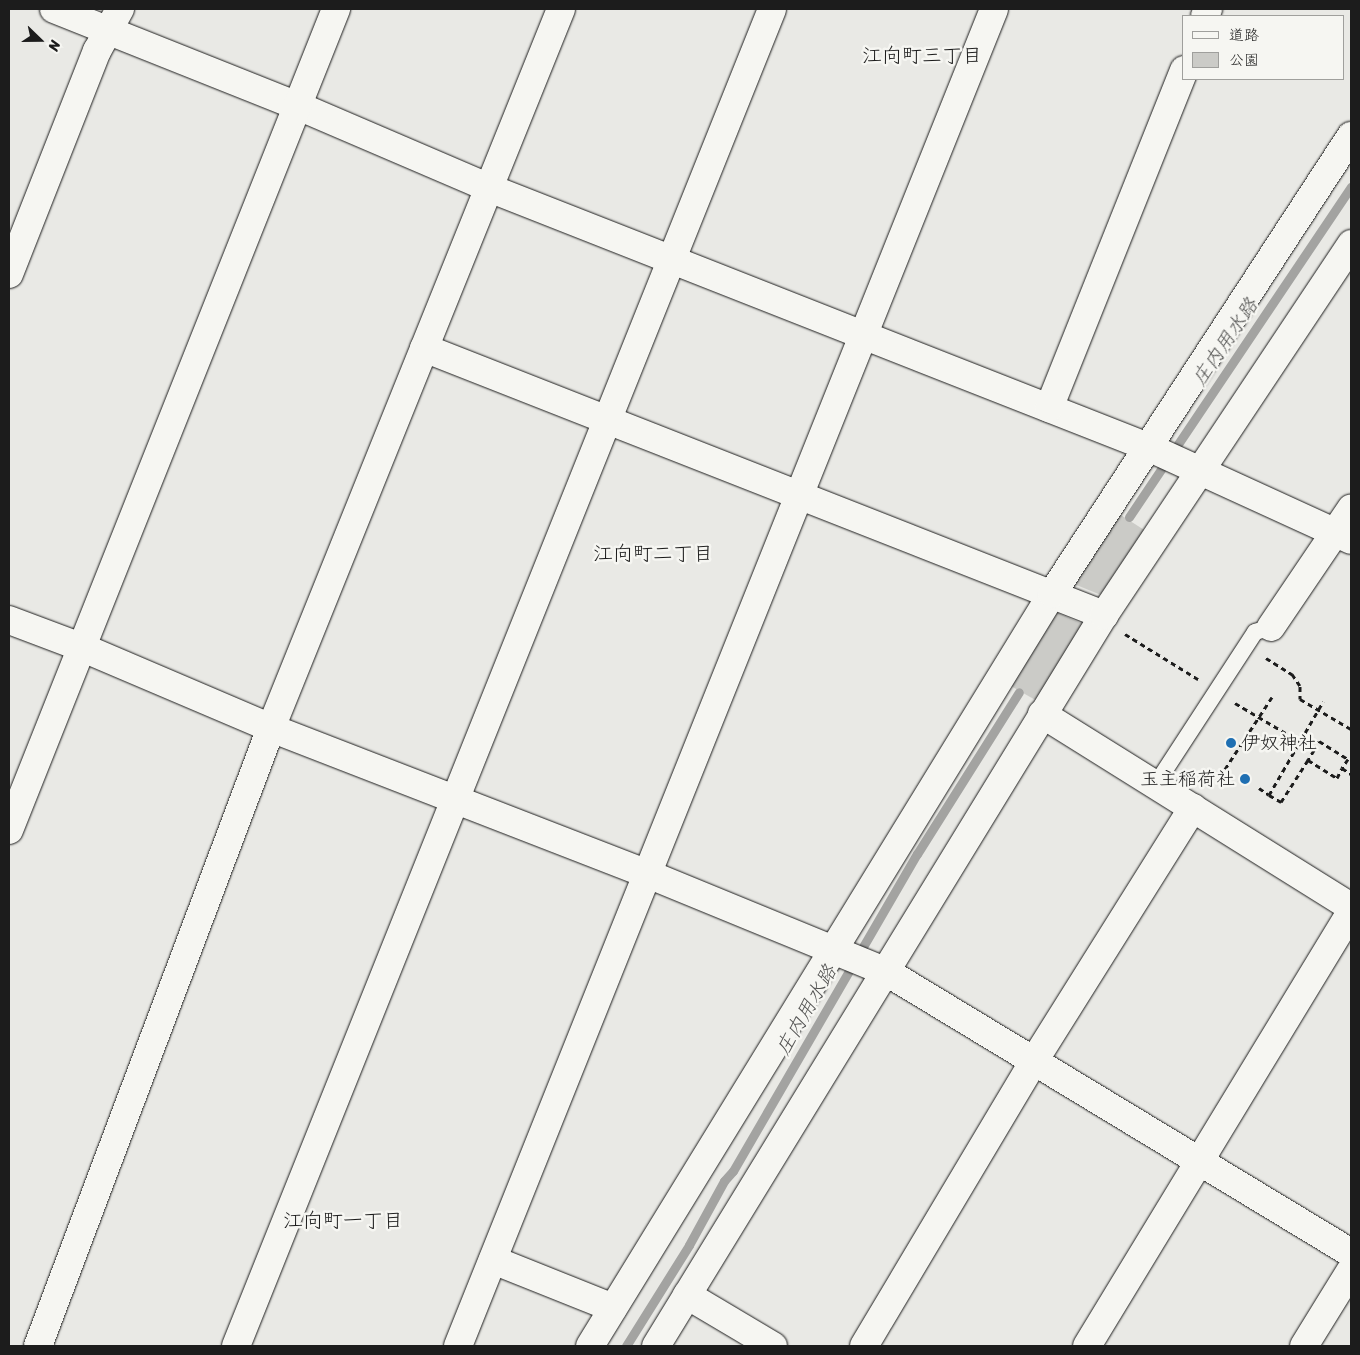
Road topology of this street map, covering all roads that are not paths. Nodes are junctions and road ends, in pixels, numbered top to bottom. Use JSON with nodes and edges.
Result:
{"nodes":[{"id":1,"x":54,"y":9,"type":"edge"},
{"id":2,"x":336,"y":9,"type":"edge"},
{"id":3,"x":561,"y":9,"type":"edge"},
{"id":4,"x":772,"y":9,"type":"edge"},
{"id":5,"x":994,"y":9,"type":"edge"},
{"id":6,"x":114,"y":20,"type":"edge"},
{"id":7,"x":1182,"y":75,"type":"edge"},
{"id":8,"x":298,"y":106,"type":"junction"},
{"id":9,"x":1351,"y":136,"type":"edge"},
{"id":10,"x":489,"y":188,"type":"junction"},
{"id":11,"x":1351,"y":244,"type":"edge"},
{"id":12,"x":671,"y":260,"type":"junction"},
{"id":13,"x":9,"y":274,"type":"edge"},
{"id":14,"x":863,"y":335,"type":"junction"},
{"id":15,"x":424,"y":348,"type":"junction"},
{"id":16,"x":1049,"y":408,"type":"junction"},
{"id":17,"x":607,"y":420,"type":"junction"},
{"id":18,"x":1148,"y":447,"type":"junction"},
{"id":19,"x":1200,"y":470,"type":"junction"},
{"id":20,"x":799,"y":496,"type":"junction"},
{"id":21,"x":1351,"y":509,"type":"edge"},
{"id":22,"x":1342,"y":536,"type":"edge"},
{"id":23,"x":1052,"y":594,"type":"junction"},
{"id":24,"x":9,"y":620,"type":"edge"},
{"id":25,"x":1113,"y":623,"type":"junction"},
{"id":26,"x":1271,"y":627,"type":"joint"},
{"id":27,"x":81,"y":647,"type":"junction"},
{"id":28,"x":1042,"y":714,"type":"junction"},
{"id":29,"x":271,"y":728,"type":"junction"},
{"id":30,"x":1156,"y":784,"type":"junction"},
{"id":31,"x":457,"y":800,"type":"junction"},
{"id":32,"x":1193,"y":808,"type":"junction"},
{"id":33,"x":9,"y":830,"type":"edge"},
{"id":34,"x":648,"y":874,"type":"junction"},
{"id":35,"x":1351,"y":907,"type":"edge"},
{"id":36,"x":1351,"y":912,"type":"edge"},
{"id":37,"x":836,"y":949,"type":"junction"},
{"id":38,"x":885,"y":972,"type":"junction"},
{"id":39,"x":1034,"y":1061,"type":"junction"},
{"id":40,"x":1200,"y":1162,"type":"junction"},
{"id":41,"x":1351,"y":1253,"type":"edge"},
{"id":42,"x":493,"y":1260,"type":"junction"},
{"id":43,"x":1351,"y":1270,"type":"edge"},
{"id":44,"x":687,"y":1295,"type":"junction"},
{"id":45,"x":614,"y":1308,"type":"junction"},
{"id":46,"x":38,"y":1346,"type":"edge"},
{"id":47,"x":236,"y":1346,"type":"edge"},
{"id":48,"x":458,"y":1346,"type":"edge"},
{"id":49,"x":590,"y":1346,"type":"edge"},
{"id":50,"x":656,"y":1346,"type":"edge"},
{"id":51,"x":773,"y":1346,"type":"edge"},
{"id":52,"x":864,"y":1346,"type":"edge"},
{"id":53,"x":1087,"y":1346,"type":"edge"},
{"id":54,"x":1304,"y":1346,"type":"edge"}],
"edges":[{"from":1,"to":6,"type":"street"},
{"from":2,"to":8,"type":"street"},
{"from":3,"to":10,"type":"street"},
{"from":4,"to":12,"type":"street"},
{"from":5,"to":14,"type":"street"},
{"from":6,"to":8,"type":"street"},
{"from":6,"to":13,"type":"street"},
{"from":7,"to":16,"type":"street"},
{"from":8,"to":10,"type":"street"},
{"from":8,"to":27,"type":"street"},
{"from":9,"to":18,"type":"street"},
{"from":10,"to":12,"type":"street"},
{"from":10,"to":15,"type":"street"},
{"from":11,"to":19,"type":"street"},
{"from":12,"to":14,"type":"street"},
{"from":12,"to":17,"type":"street"},
{"from":14,"to":16,"type":"street"},
{"from":14,"to":20,"type":"street"},
{"from":15,"to":17,"type":"street"},
{"from":15,"to":29,"type":"street"},
{"from":16,"to":18,"type":"street"},
{"from":17,"to":20,"type":"street"},
{"from":17,"to":31,"type":"street"},
{"from":18,"to":19,"type":"street"},
{"from":18,"to":23,"type":"street"},
{"from":19,"to":22,"type":"street"},
{"from":19,"to":25,"type":"street"},
{"from":20,"to":23,"type":"street"},
{"from":20,"to":34,"type":"street"},
{"from":21,"to":22,"type":"street"},
{"from":22,"to":26,"type":"street"},
{"from":23,"to":25,"type":"street"},
{"from":23,"to":37,"type":"street"},
{"from":24,"to":27,"type":"street"},
{"from":25,"to":28,"type":"street"},
{"from":26,"to":30,"type":"lane"},
{"from":27,"to":29,"type":"street"},
{"from":27,"to":33,"type":"street"},
{"from":28,"to":30,"type":"street"},
{"from":28,"to":38,"type":"street"},
{"from":29,"to":31,"type":"street"},
{"from":29,"to":46,"type":"street"},
{"from":30,"to":32,"type":"street"},
{"from":31,"to":34,"type":"street"},
{"from":31,"to":47,"type":"street"},
{"from":32,"to":35,"type":"street"},
{"from":32,"to":39,"type":"street"},
{"from":34,"to":37,"type":"street"},
{"from":34,"to":42,"type":"street"},
{"from":36,"to":40,"type":"street"},
{"from":37,"to":38,"type":"street"},
{"from":37,"to":45,"type":"street"},
{"from":38,"to":39,"type":"street"},
{"from":38,"to":44,"type":"street"},
{"from":39,"to":40,"type":"street"},
{"from":39,"to":52,"type":"street"},
{"from":40,"to":41,"type":"street"},
{"from":40,"to":53,"type":"street"},
{"from":42,"to":45,"type":"street"},
{"from":42,"to":48,"type":"street"},
{"from":43,"to":54,"type":"street"},
{"from":44,"to":50,"type":"street"},
{"from":44,"to":51,"type":"street"},
{"from":45,"to":49,"type":"street"}]}
